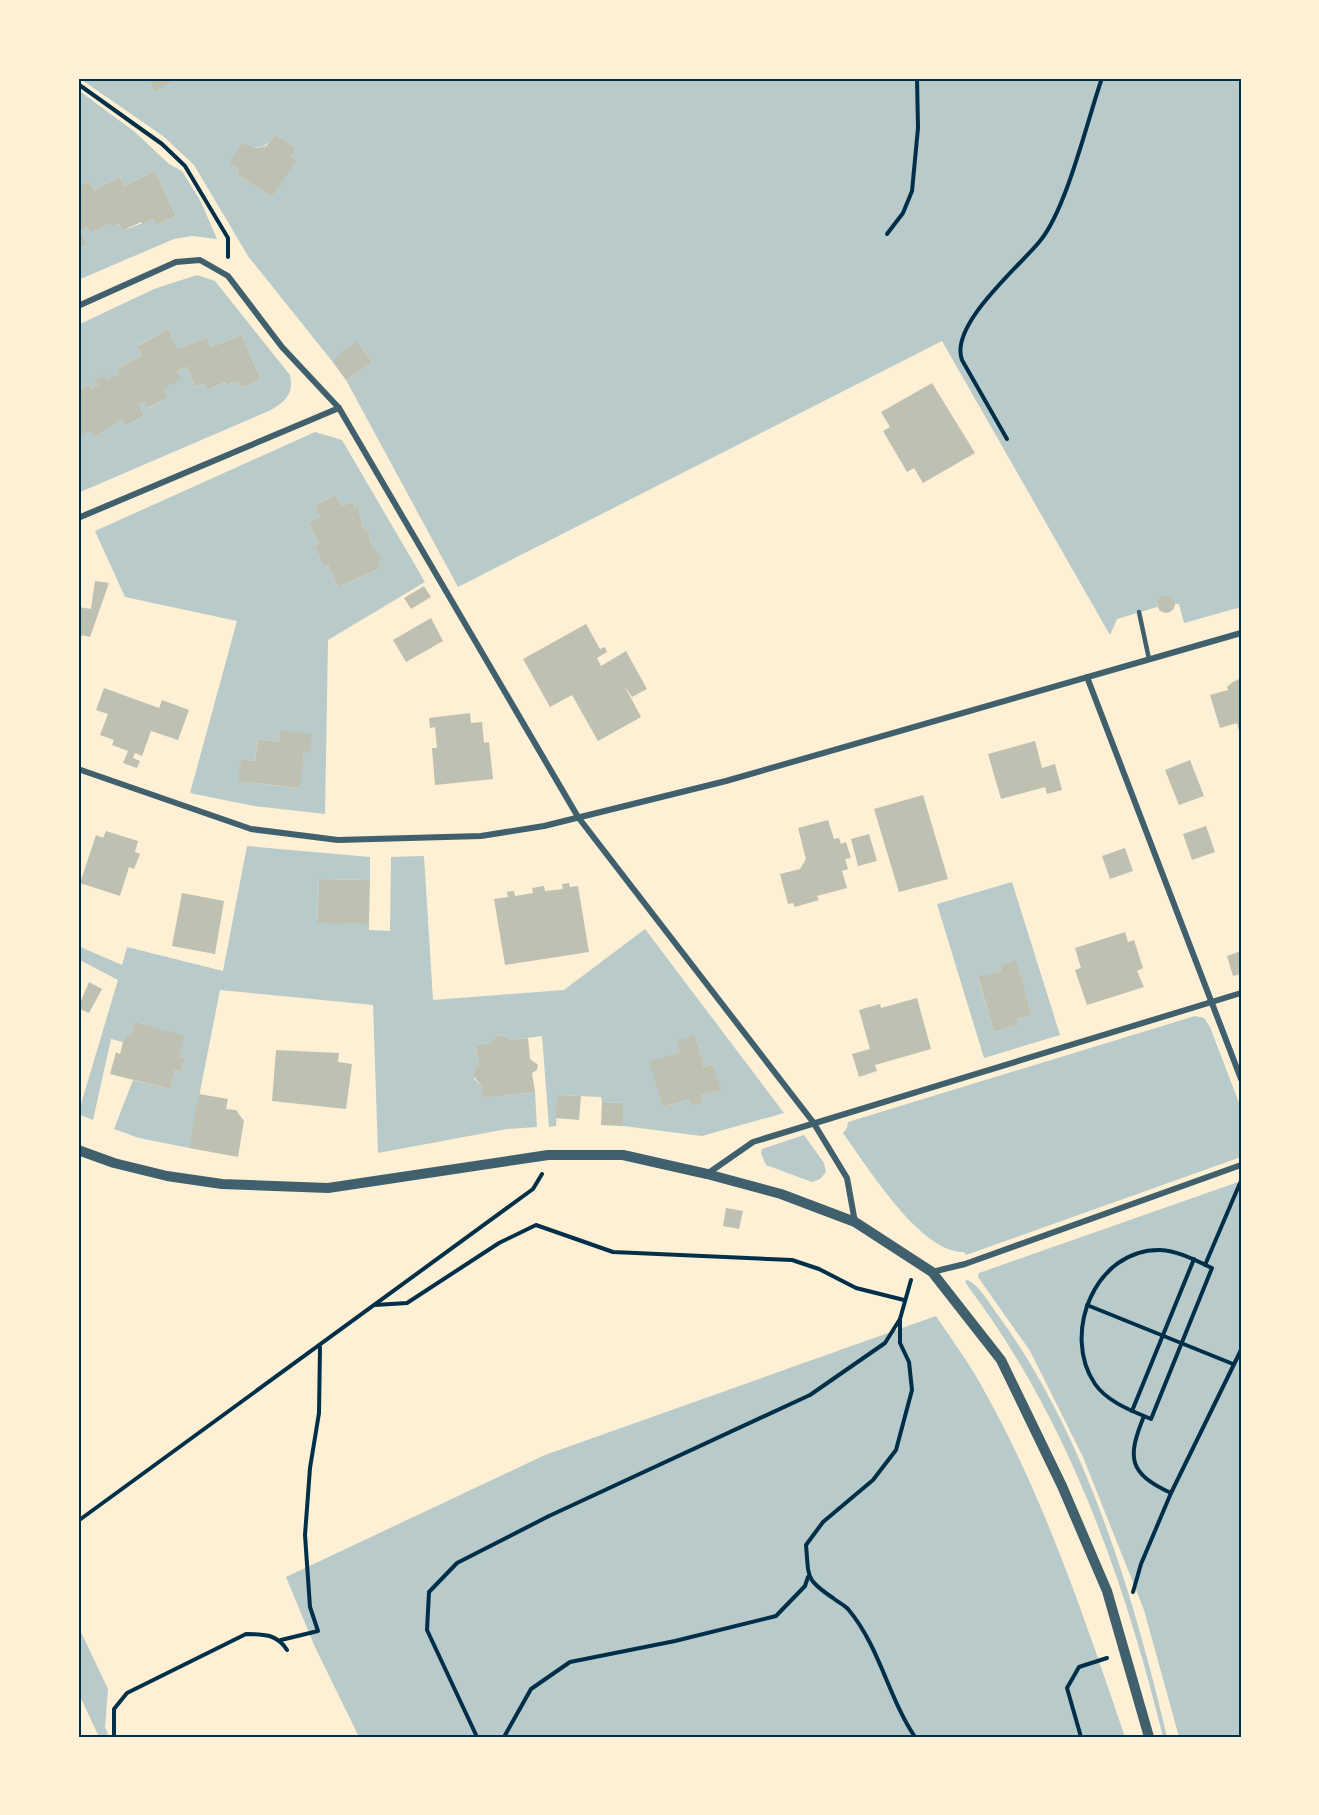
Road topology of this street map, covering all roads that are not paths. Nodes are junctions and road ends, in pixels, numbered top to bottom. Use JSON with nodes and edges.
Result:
{"nodes":[{"id":1,"x":78,"y":306,"type":"edge"},
{"id":2,"x":339,"y":408,"type":"junction"},
{"id":3,"x":78,"y":518,"type":"edge"},
{"id":4,"x":1139,"y":612,"type":"dead end"},
{"id":5,"x":1241,"y":633,"type":"edge"},
{"id":6,"x":1149,"y":659,"type":"junction"},
{"id":7,"x":1087,"y":677,"type":"junction"},
{"id":8,"x":78,"y":770,"type":"edge"},
{"id":9,"x":578,"y":818,"type":"junction"},
{"id":10,"x":1241,"y":993,"type":"edge"},
{"id":11,"x":1212,"y":1001,"type":"junction"},
{"id":12,"x":1241,"y":1079,"type":"edge"},
{"id":13,"x":813,"y":1122,"type":"junction"},
{"id":14,"x":78,"y":1150,"type":"edge"},
{"id":15,"x":1241,"y":1165,"type":"edge"},
{"id":16,"x":707,"y":1174,"type":"junction"},
{"id":17,"x":855,"y":1222,"type":"junction"},
{"id":18,"x":932,"y":1272,"type":"junction"},
{"id":19,"x":1149,"y":1737,"type":"edge"}],
"edges":[{"from":1,"to":2,"type":"street"},
{"from":2,"to":3,"type":"street"},
{"from":2,"to":9,"type":"street"},
{"from":4,"to":6,"type":"lane"},
{"from":5,"to":6,"type":"street"},
{"from":6,"to":7,"type":"street"},
{"from":7,"to":9,"type":"street"},
{"from":7,"to":11,"type":"street"},
{"from":8,"to":9,"type":"street"},
{"from":9,"to":13,"type":"street"},
{"from":10,"to":11,"type":"street"},
{"from":11,"to":12,"type":"street"},
{"from":11,"to":13,"type":"street"},
{"from":13,"to":16,"type":"street"},
{"from":13,"to":17,"type":"street"},
{"from":14,"to":16,"type":"street"},
{"from":15,"to":18,"type":"street"},
{"from":16,"to":17,"type":"street"},
{"from":17,"to":18,"type":"street"},
{"from":18,"to":19,"type":"street"}]}
